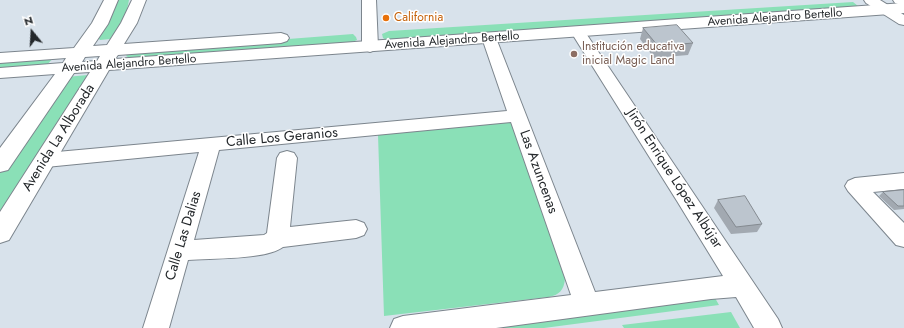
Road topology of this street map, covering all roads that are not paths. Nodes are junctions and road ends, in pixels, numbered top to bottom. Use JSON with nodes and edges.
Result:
{"nodes":[{"id":1,"x":111,"y":0,"type":"edge"},
{"id":2,"x":139,"y":0,"type":"edge"},
{"id":3,"x":369,"y":0,"type":"edge"},
{"id":4,"x":837,"y":0,"type":"edge"},
{"id":5,"x":871,"y":0,"type":"edge"},
{"id":6,"x":900,"y":0,"type":"edge"},
{"id":7,"x":904,"y":2,"type":"edge"},
{"id":8,"x":904,"y":8,"type":"edge"},
{"id":9,"x":886,"y":10,"type":"junction"},
{"id":10,"x":904,"y":21,"type":"edge"},
{"id":11,"x":578,"y":32,"type":"junction"},
{"id":12,"x":489,"y":38,"type":"junction"},
{"id":13,"x":370,"y":39,"type":"junction"},
{"id":14,"x":80,"y":52,"type":"junction"},
{"id":15,"x":0,"y":58,"type":"edge"},
{"id":16,"x":108,"y":58,"type":"junction"},
{"id":17,"x":68,"y":68,"type":"junction"},
{"id":18,"x":0,"y":73,"type":"edge"},
{"id":19,"x":518,"y":116,"type":"junction"},
{"id":20,"x":211,"y":144,"type":"junction"},
{"id":21,"x":287,"y":158,"type":"dead end"},
{"id":22,"x":46,"y":160,"type":"junction"},
{"id":23,"x":1,"y":162,"type":"edge"},
{"id":24,"x":904,"y":181,"type":"edge"},
{"id":25,"x":356,"y":229,"type":"dead end"},
{"id":26,"x":0,"y":233,"type":"edge"},
{"id":27,"x":278,"y":238,"type":"junction"},
{"id":28,"x":904,"y":238,"type":"edge"},
{"id":29,"x":179,"y":251,"type":"junction"},
{"id":30,"x":742,"y":286,"type":"junction"},
{"id":31,"x":587,"y":305,"type":"junction"},
{"id":32,"x":156,"y":328,"type":"edge"},
{"id":33,"x":403,"y":328,"type":"edge"},
{"id":34,"x":769,"y":328,"type":"edge"}],
"edges":[{"from":1,"to":14,"type":"main road","name":"Avenida La Alborada"},
{"from":2,"to":16,"type":"main road","name":"Avenida La Alborada"},
{"from":3,"to":13,"type":"street"},
{"from":4,"to":13,"type":"main road","name":"Avenida Alejandro Bertello"},
{"from":5,"to":9,"type":"street"},
{"from":6,"to":7,"type":"street"},
{"from":8,"to":9,"type":"main road","name":"Avenida Alejandro Bertello"},
{"from":9,"to":10,"type":"street"},
{"from":9,"to":11,"type":"main road","name":"Avenida Alejandro Bertello"},
{"from":11,"to":12,"type":"main road","name":"Avenida Alejandro Bertello"},
{"from":11,"to":30,"type":"street","name":"Jirón Enrique López Albújar"},
{"from":12,"to":13,"type":"main road","name":"Avenida Alejandro Bertello"},
{"from":12,"to":19,"type":"street","name":"Las Azuncenas"},
{"from":13,"to":16,"type":"main road","name":"Avenida Alejandro Bertello"},
{"from":14,"to":15,"type":"main road","name":"Avenida Alejandro Bertello"},
{"from":14,"to":16,"type":"main road","name":"Avenida Alejandro Bertello"},
{"from":14,"to":17,"type":"main road","name":"Avenida La Alborada"},
{"from":16,"to":17,"type":"main road","name":"Avenida Alejandro Bertello"},
{"from":16,"to":22,"type":"main road","name":"Avenida La Alborada"},
{"from":17,"to":18,"type":"main road","name":"Avenida Alejandro Bertello"},
{"from":17,"to":23,"type":"main road","name":"Avenida La Alborada"},
{"from":19,"to":20,"type":"street","name":"Calle Los Geranios"},
{"from":19,"to":31,"type":"street","name":"Las Azuncenas"},
{"from":20,"to":22,"type":"street","name":"Calle Los Geranios"},
{"from":20,"to":29,"type":"street","name":"Calle Las Dalias"},
{"from":21,"to":27,"type":"street"},
{"from":22,"to":26,"type":"main road","name":"Avenida La Alborada"},
{"from":24,"to":28,"type":"street"},
{"from":25,"to":27,"type":"street"},
{"from":27,"to":29,"type":"street"},
{"from":29,"to":32,"type":"street","name":"Calle Las Dalias"},
{"from":30,"to":31,"type":"street"},
{"from":30,"to":34,"type":"street","name":"Jirón Enrique López Albújar"},
{"from":31,"to":33,"type":"street"}]}
